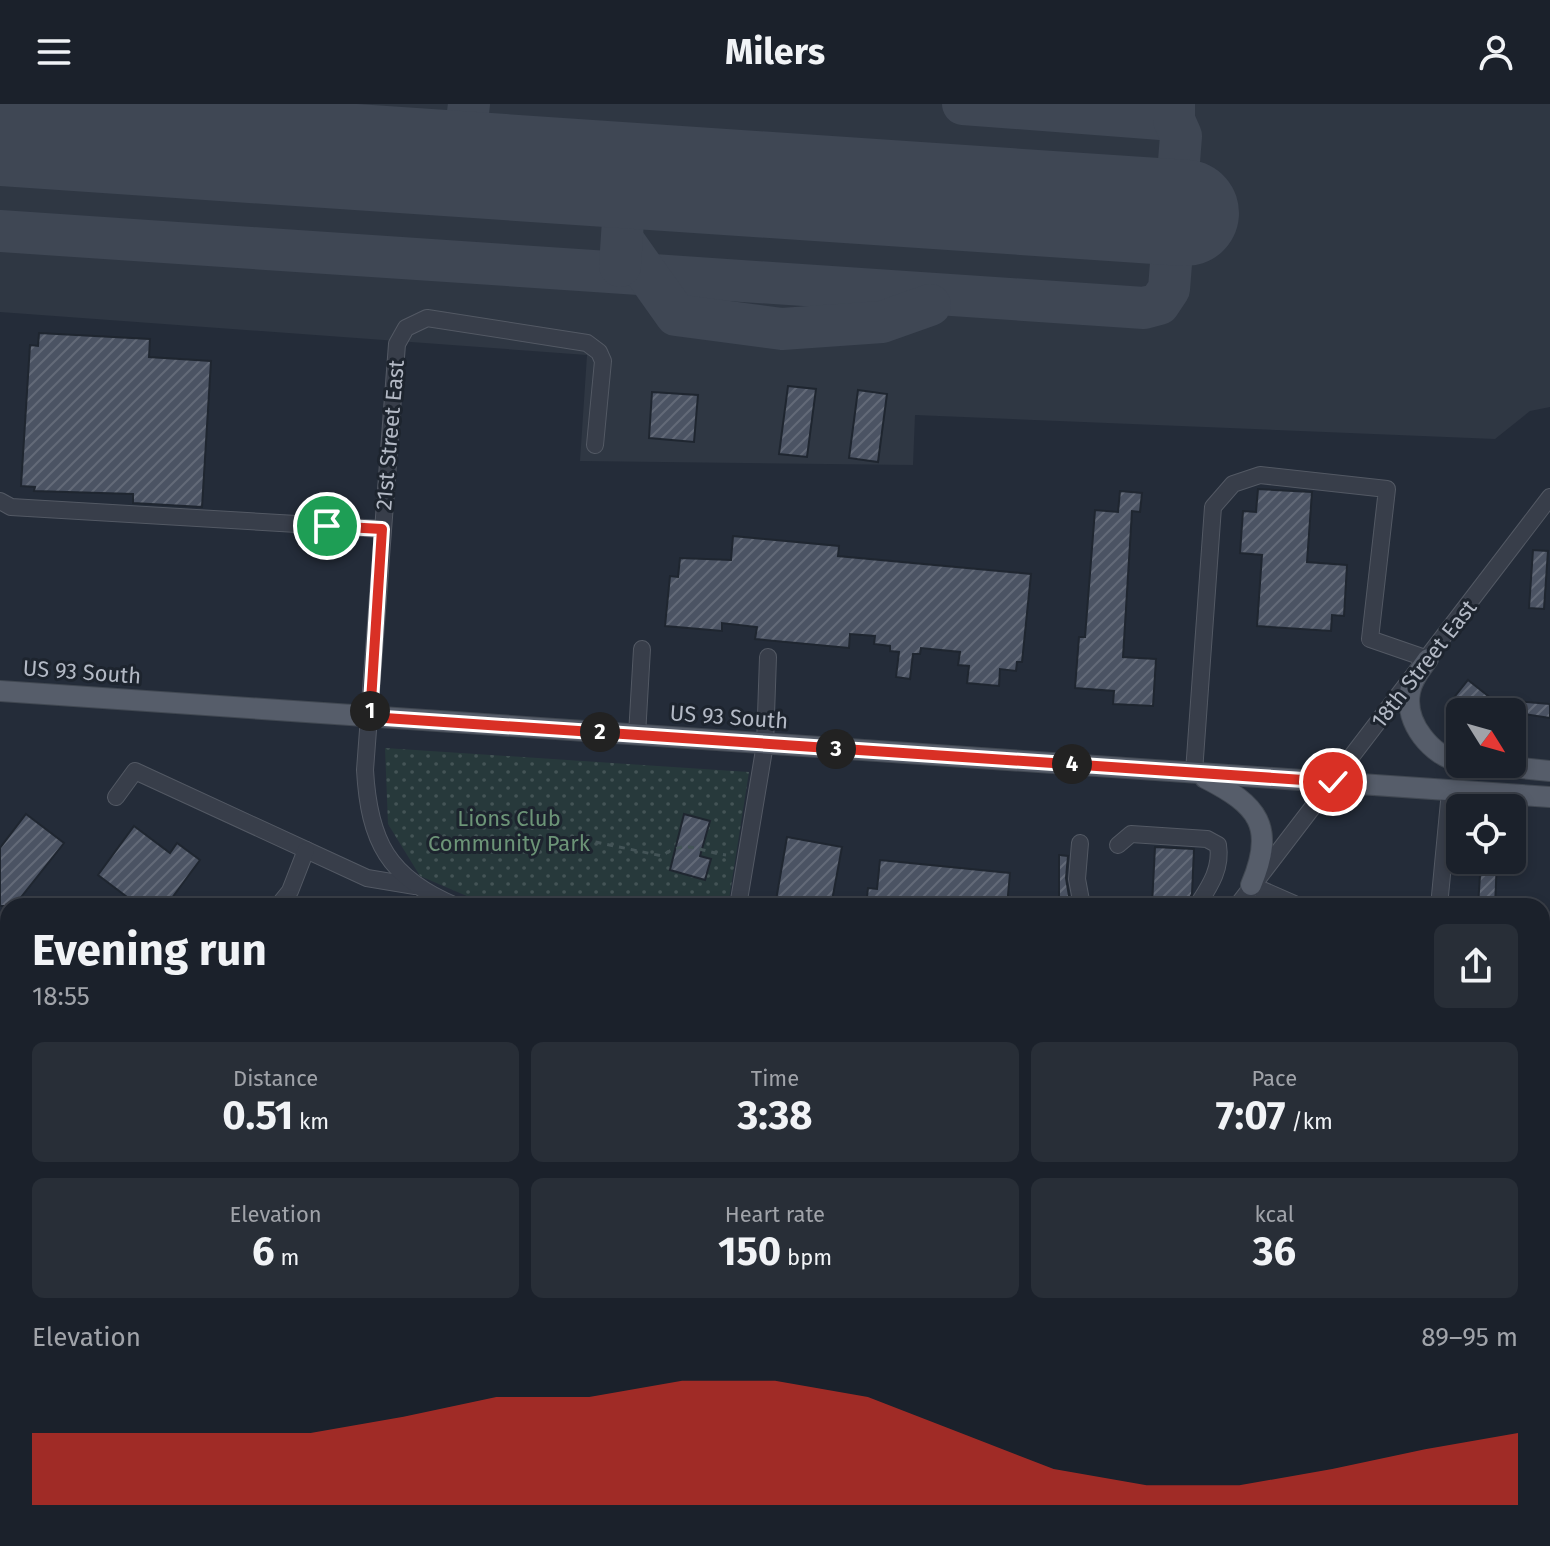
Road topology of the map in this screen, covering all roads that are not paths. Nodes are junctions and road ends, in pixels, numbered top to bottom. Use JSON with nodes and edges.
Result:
{"nodes":[{"id":1,"x":595,"y":445,"type":"dead end"},
{"id":2,"x":1550,"y":497,"type":"edge"},
{"id":3,"x":0,"y":501,"type":"edge"},
{"id":4,"x":382,"y":529,"type":"junction"},
{"id":5,"x":642,"y":649,"type":"dead end"},
{"id":6,"x":768,"y":657,"type":"dead end"},
{"id":7,"x":1428,"y":659,"type":"junction"},
{"id":8,"x":0,"y":691,"type":"edge"},
{"id":9,"x":370,"y":717,"type":"junction"},
{"id":10,"x":637,"y":735,"type":"junction"},
{"id":11,"x":765,"y":744,"type":"junction"},
{"id":12,"x":1446,"y":758,"type":"edge"},
{"id":13,"x":1526,"y":769,"type":"edge"},
{"id":14,"x":1550,"y":771,"type":"edge"},
{"id":15,"x":1194,"y":772,"type":"junction"},
{"id":16,"x":1333,"y":782,"type":"junction"},
{"id":17,"x":1450,"y":791,"type":"junction"},
{"id":18,"x":116,"y":797,"type":"dead end"},
{"id":19,"x":1550,"y":797,"type":"edge"},
{"id":20,"x":1080,"y":843,"type":"dead end"},
{"id":21,"x":1118,"y":845,"type":"dead end"},
{"id":22,"x":306,"y":850,"type":"junction"},
{"id":23,"x":1251,"y":885,"type":"junction"},
{"id":24,"x":417,"y":887,"type":"junction"},
{"id":25,"x":284,"y":898,"type":"edge"},
{"id":26,"x":440,"y":898,"type":"edge"},
{"id":27,"x":739,"y":898,"type":"edge"},
{"id":28,"x":1081,"y":898,"type":"edge"},
{"id":29,"x":1202,"y":898,"type":"edge"},
{"id":30,"x":1242,"y":898,"type":"edge"},
{"id":31,"x":1281,"y":898,"type":"edge"},
{"id":32,"x":1440,"y":898,"type":"edge"}],
"edges":[{"from":1,"to":4,"type":"street","name":"21st Street East"},
{"from":2,"to":7,"type":"street","name":"18th Street East"},
{"from":3,"to":4,"type":"street"},
{"from":4,"to":9,"type":"street","name":"21st Street East"},
{"from":5,"to":10,"type":"street"},
{"from":6,"to":11,"type":"street"},
{"from":7,"to":12,"type":"main road"},
{"from":7,"to":15,"type":"street"},
{"from":7,"to":16,"type":"street","name":"18th Street East"},
{"from":8,"to":9,"type":"main road","name":"US 93 South"},
{"from":9,"to":10,"type":"main road","name":"US 93 South"},
{"from":9,"to":24,"type":"street","name":"21st Street East"},
{"from":10,"to":11,"type":"main road","name":"US 93 South"},
{"from":11,"to":15,"type":"main road","name":"US 93 South"},
{"from":11,"to":27,"type":"street"},
{"from":13,"to":14,"type":"main road"},
{"from":15,"to":16,"type":"main road","name":"US 93 South"},
{"from":15,"to":23,"type":"main road"},
{"from":16,"to":17,"type":"main road","name":"US 93 South"},
{"from":16,"to":23,"type":"street","name":"18th Street East"},
{"from":17,"to":19,"type":"main road","name":"US 93 South"},
{"from":17,"to":32,"type":"street"},
{"from":18,"to":22,"type":"street"},
{"from":20,"to":28,"type":"street"},
{"from":21,"to":29,"type":"street"},
{"from":22,"to":24,"type":"street"},
{"from":22,"to":25,"type":"street"},
{"from":23,"to":30,"type":"street","name":"18th Street East"},
{"from":23,"to":31,"type":"street"},
{"from":24,"to":26,"type":"street"}]}
